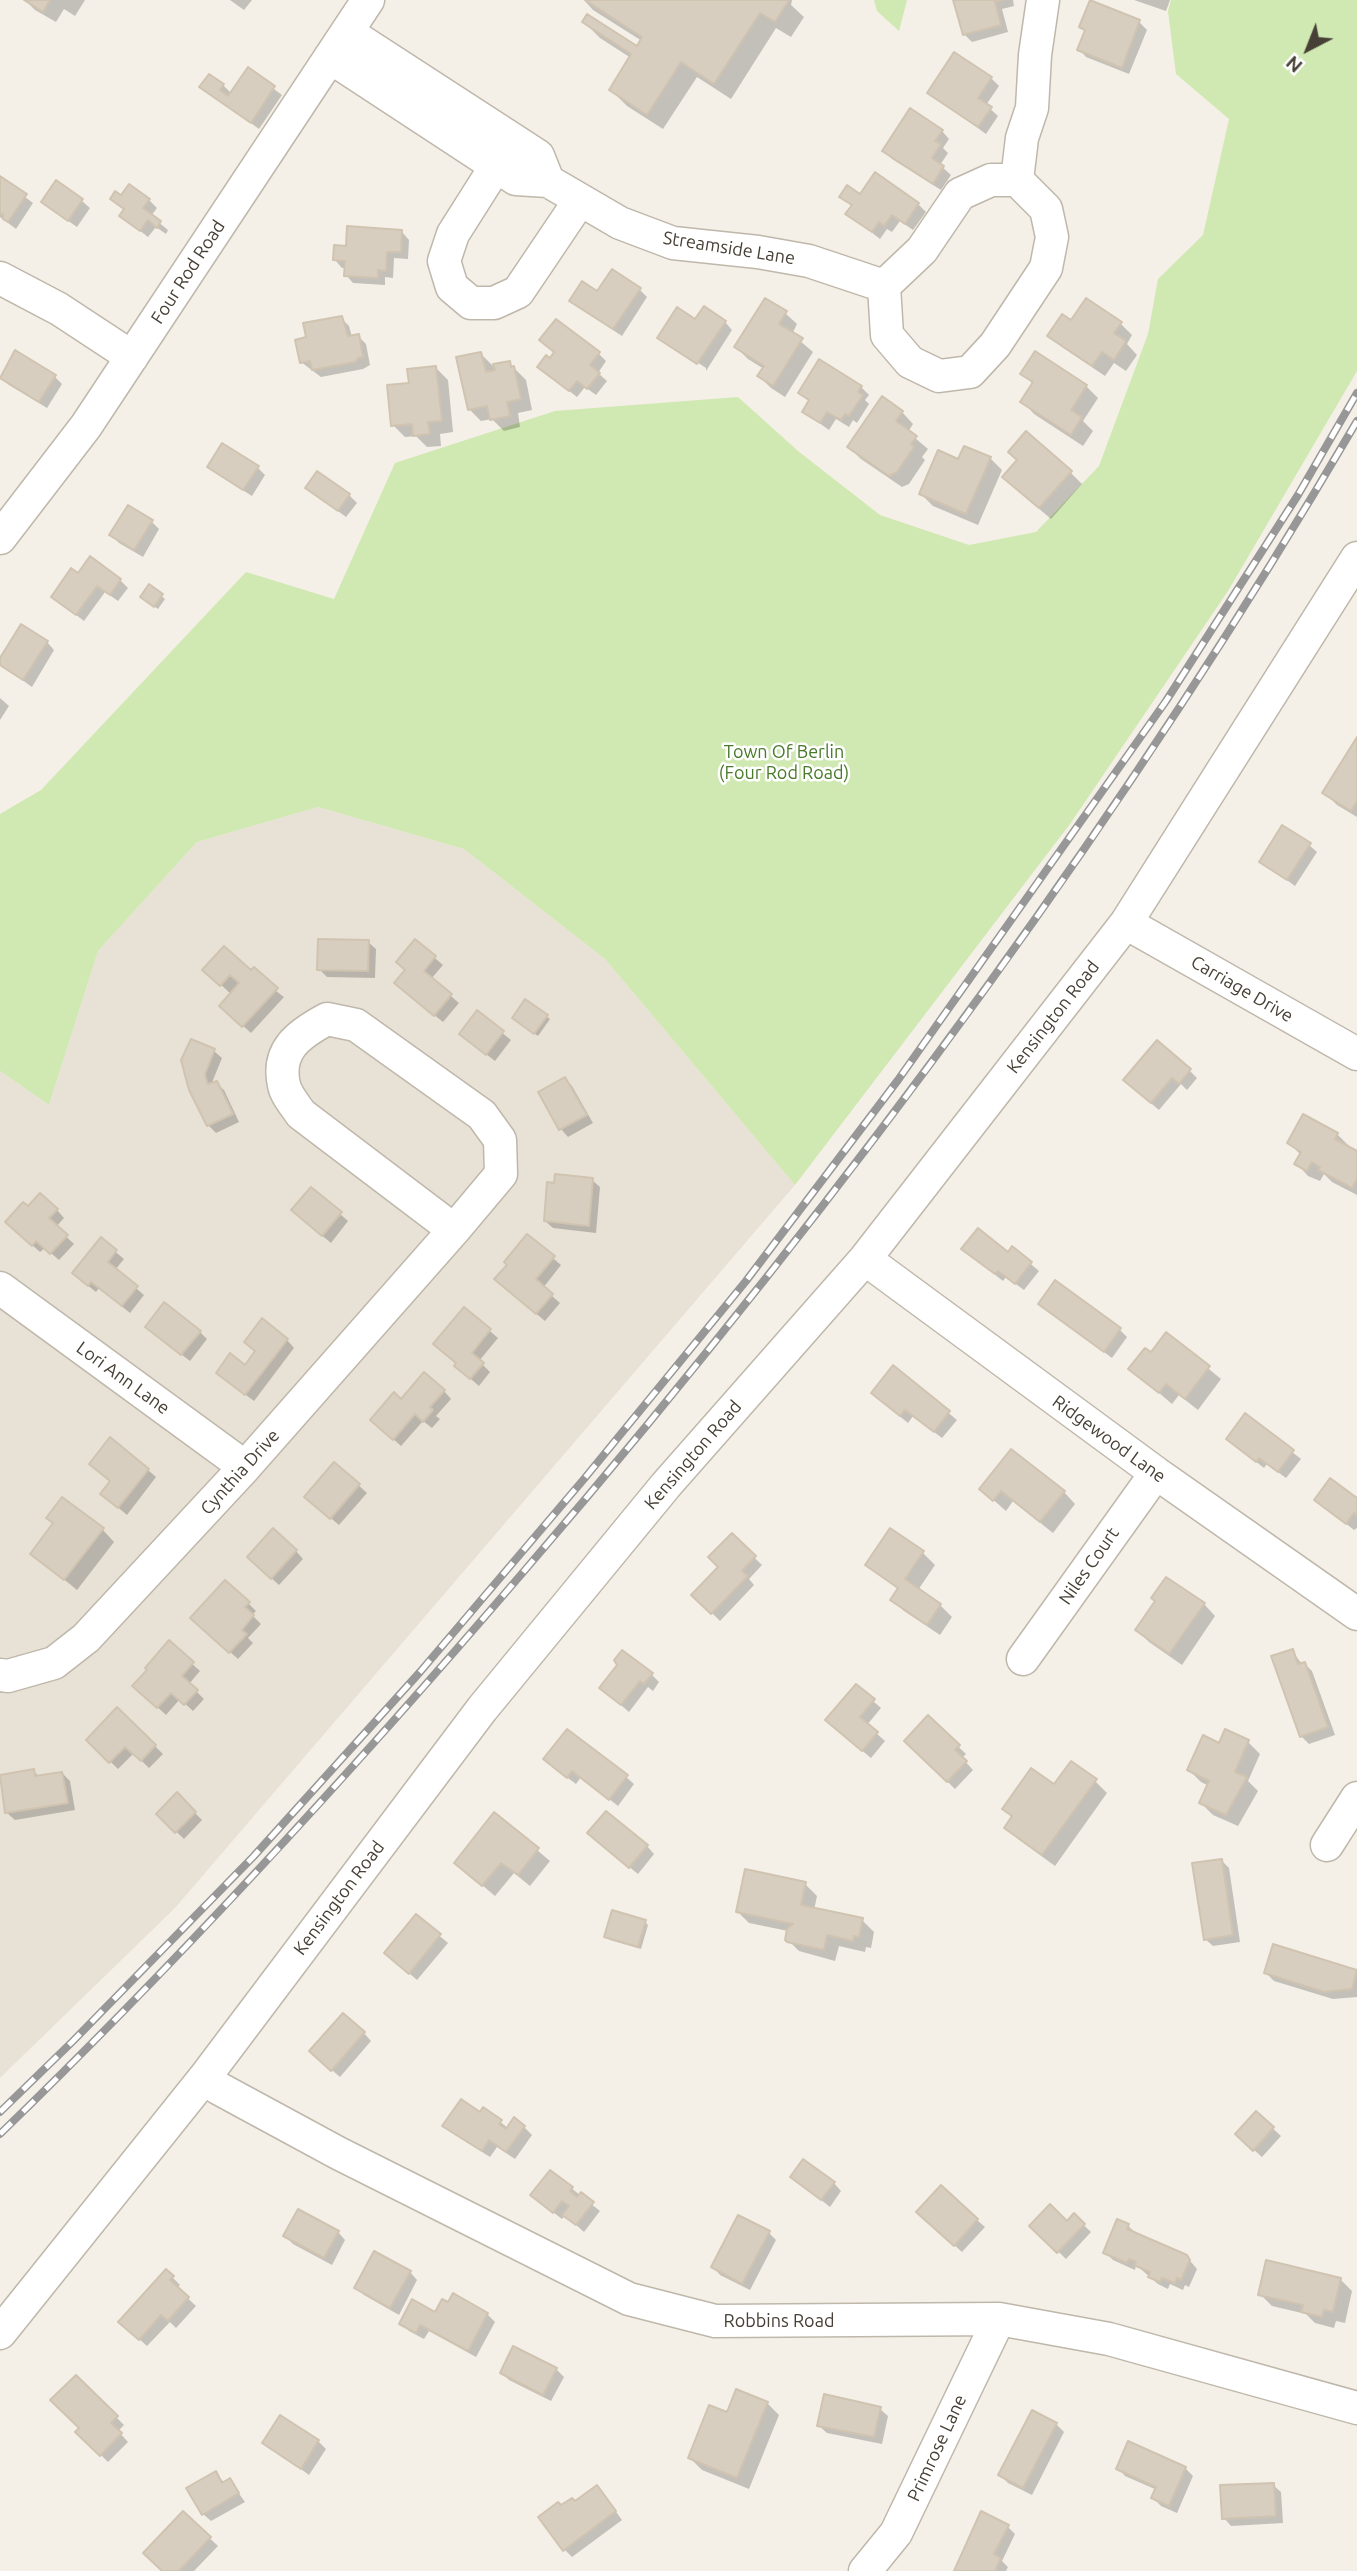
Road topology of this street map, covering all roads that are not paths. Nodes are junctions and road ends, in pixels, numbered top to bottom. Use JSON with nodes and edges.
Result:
{"nodes":[{"id":1,"x":368,"y":0,"type":"edge"},
{"id":2,"x":1043,"y":0,"type":"edge"},
{"id":3,"x":339,"y":45,"type":"junction"},
{"id":4,"x":496,"y":166,"type":"junction"},
{"id":5,"x":1017,"y":180,"type":"junction"},
{"id":6,"x":548,"y":181,"type":"junction"},
{"id":7,"x":579,"y":200,"type":"junction"},
{"id":8,"x":0,"y":278,"type":"edge"},
{"id":9,"x":884,"y":286,"type":"junction"},
{"id":10,"x":132,"y":357,"type":"junction"},
{"id":11,"x":0,"y":538,"type":"edge"},
{"id":12,"x":1357,"y":558,"type":"edge"},
{"id":13,"x":1126,"y":923,"type":"junction"},
{"id":14,"x":1357,"y":1054,"type":"edge"},
{"id":15,"x":454,"y":1230,"type":"junction"},
{"id":16,"x":865,"y":1259,"type":"junction"},
{"id":17,"x":0,"y":1288,"type":"edge"},
{"id":18,"x":245,"y":1467,"type":"junction"},
{"id":19,"x":1156,"y":1473,"type":"junction"},
{"id":20,"x":1357,"y":1614,"type":"edge"},
{"id":21,"x":1023,"y":1659,"type":"dead end"},
{"id":22,"x":0,"y":1675,"type":"edge"},
{"id":23,"x":1357,"y":1797,"type":"edge"},
{"id":24,"x":1327,"y":1845,"type":"dead end"},
{"id":25,"x":205,"y":2077,"type":"junction"},
{"id":26,"x":999,"y":2319,"type":"junction"},
{"id":27,"x":0,"y":2333,"type":"edge"},
{"id":28,"x":1357,"y":2408,"type":"edge"},
{"id":29,"x":865,"y":2571,"type":"edge"}],
"edges":[{"from":1,"to":3,"type":"street","name":"Four Rod Road"},
{"from":2,"to":5,"type":"street"},
{"from":3,"to":4,"type":"street","name":"Streamside Lane"},
{"from":3,"to":6,"type":"street","name":"Streamside Lane"},
{"from":3,"to":10,"type":"street","name":"Four Rod Road"},
{"from":4,"to":6,"type":"street","name":"Streamside Lane"},
{"from":4,"to":7,"type":"street"},
{"from":5,"to":9,"type":"street"},
{"from":5,"to":9,"type":"street"},
{"from":6,"to":7,"type":"street","name":"Streamside Lane"},
{"from":7,"to":9,"type":"street","name":"Streamside Lane"},
{"from":8,"to":10,"type":"street"},
{"from":10,"to":11,"type":"street","name":"Four Rod Road"},
{"from":12,"to":13,"type":"street","name":"Kensington Road"},
{"from":13,"to":14,"type":"street","name":"Carriage Drive"},
{"from":13,"to":16,"type":"street","name":"Kensington Road"},
{"from":15,"to":15,"type":"street","name":"Cynthia Drive"},
{"from":15,"to":18,"type":"street","name":"Cynthia Drive"},
{"from":16,"to":19,"type":"street","name":"Ridgewood Lane"},
{"from":16,"to":25,"type":"street","name":"Kensington Road"},
{"from":17,"to":18,"type":"street","name":"Lori Ann Lane"},
{"from":18,"to":22,"type":"street","name":"Cynthia Drive"},
{"from":19,"to":20,"type":"street","name":"Ridgewood Lane"},
{"from":19,"to":21,"type":"street","name":"Niles Court"},
{"from":23,"to":24,"type":"street"},
{"from":25,"to":26,"type":"street","name":"Robbins Road"},
{"from":25,"to":27,"type":"street","name":"Kensington Road"},
{"from":26,"to":28,"type":"street","name":"Robbins Road"},
{"from":26,"to":29,"type":"street","name":"Primrose Lane"}]}
